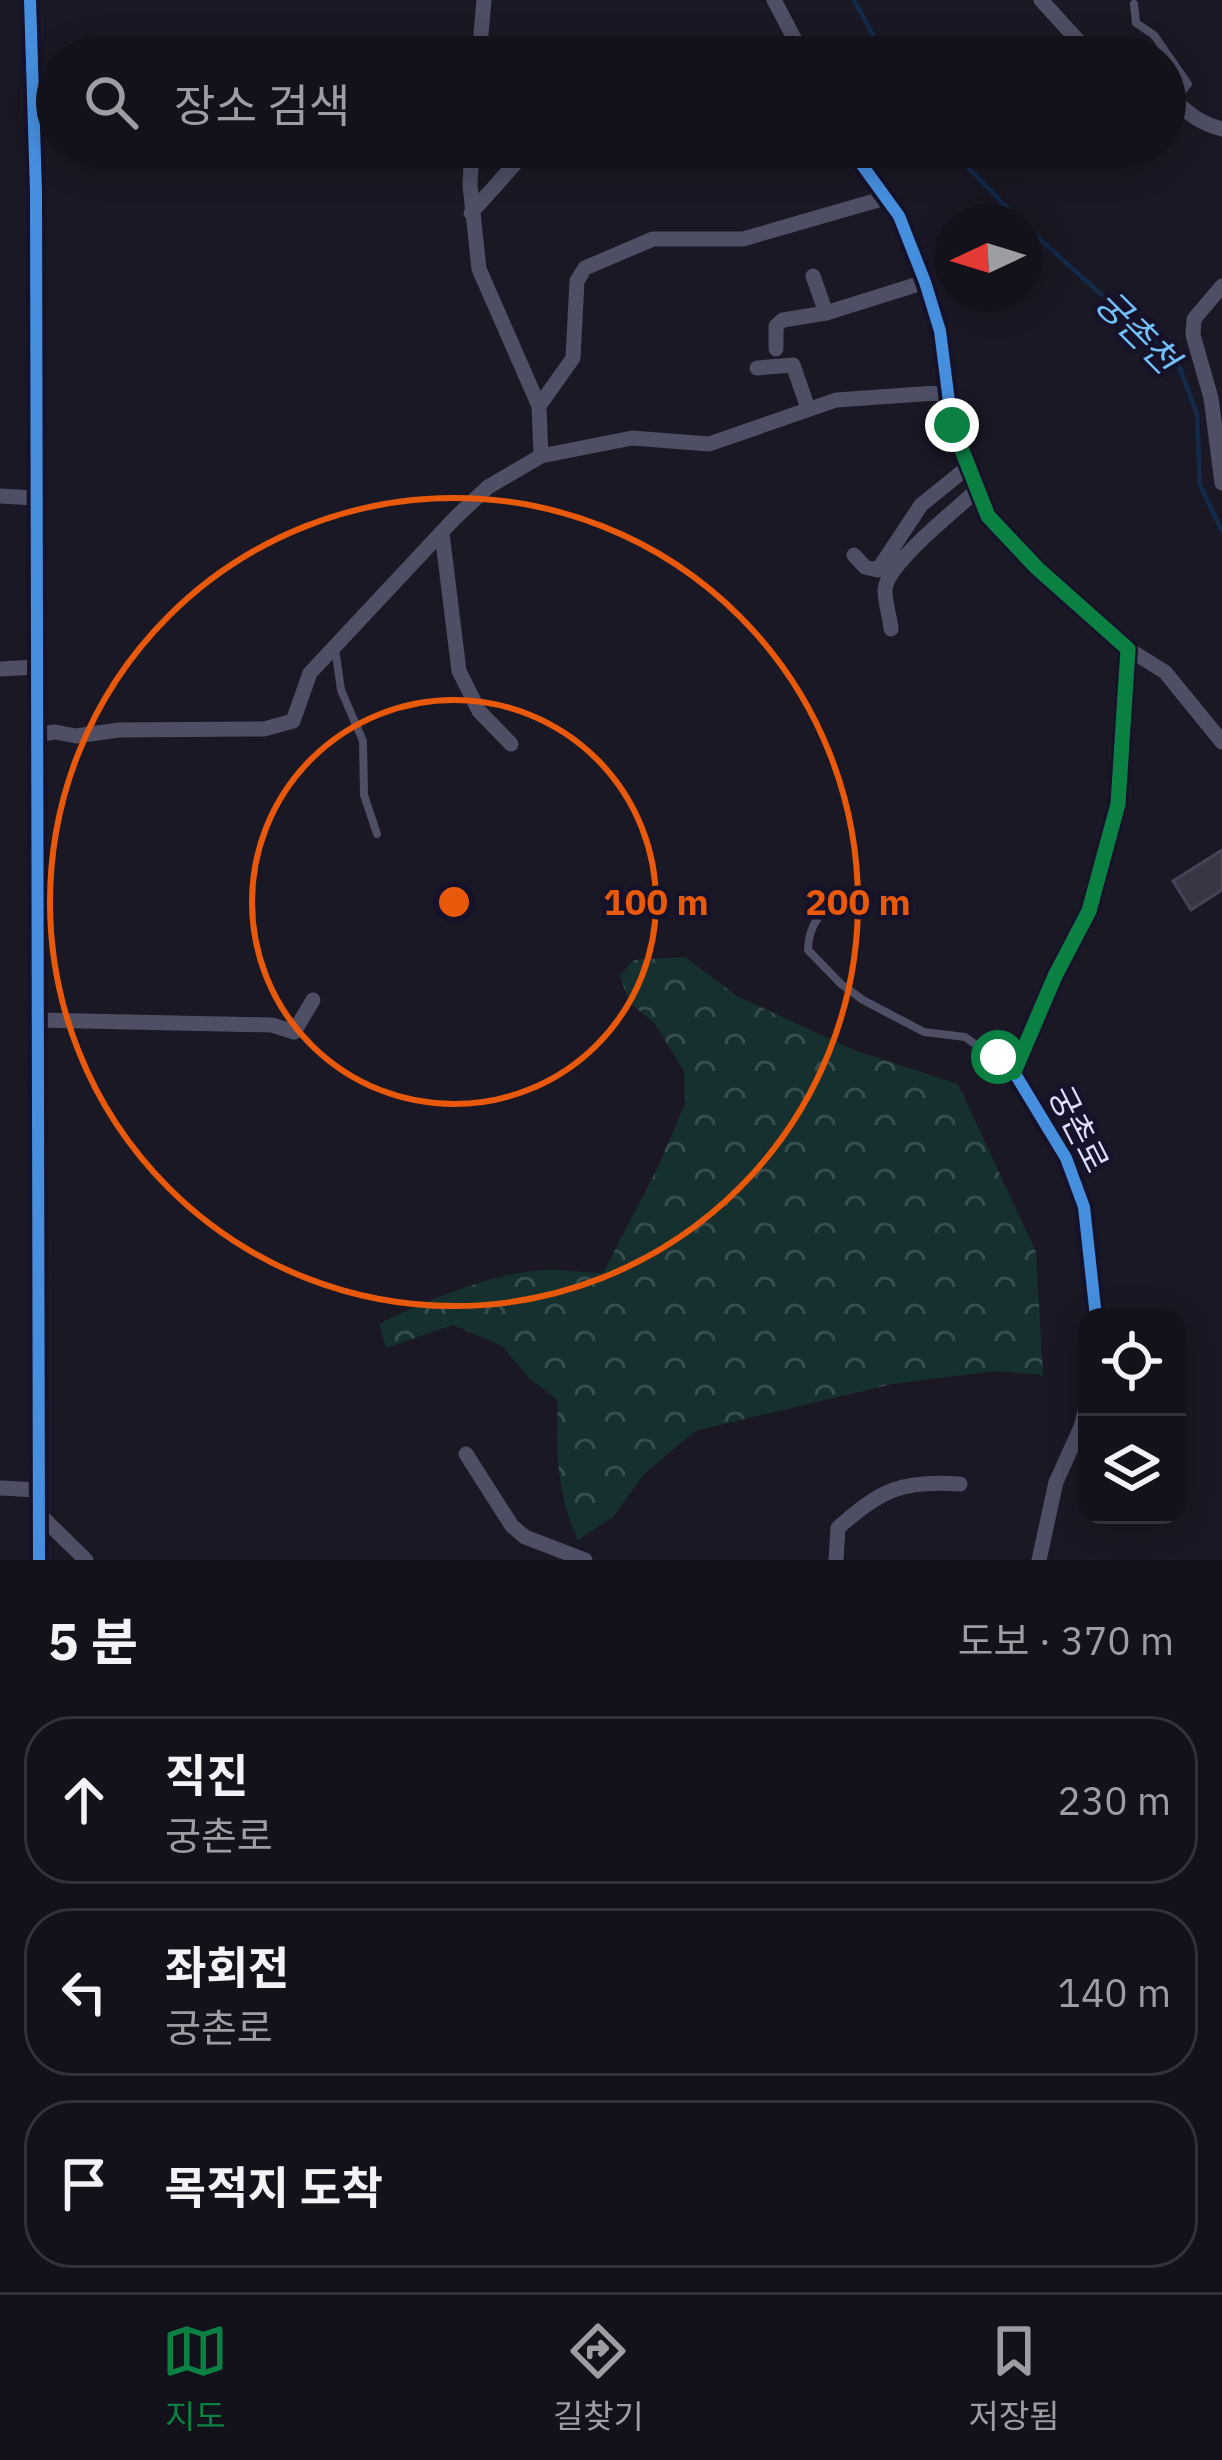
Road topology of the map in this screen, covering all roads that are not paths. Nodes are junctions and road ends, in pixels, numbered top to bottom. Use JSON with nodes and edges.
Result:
{"nodes":[{"id":1,"x":30,"y":0,"type":"edge"},
{"id":2,"x":484,"y":0,"type":"edge"},
{"id":3,"x":774,"y":0,"type":"edge"},
{"id":4,"x":1041,"y":0,"type":"edge"},
{"id":5,"x":1134,"y":4,"type":"dead end"},
{"id":6,"x":481,"y":36,"type":"edge"},
{"id":7,"x":793,"y":36,"type":"edge"},
{"id":8,"x":1074,"y":36,"type":"edge"},
{"id":9,"x":1155,"y":36,"type":"edge"},
{"id":10,"x":1186,"y":113,"type":"edge"},
{"id":11,"x":1222,"y":129,"type":"edge"},
{"id":12,"x":472,"y":168,"type":"edge"},
{"id":13,"x":511,"y":168,"type":"edge"},
{"id":14,"x":864,"y":168,"type":"edge"},
{"id":15,"x":885,"y":198,"type":"junction"},
{"id":16,"x":471,"y":213,"type":"junction"},
{"id":17,"x":813,"y":276,"type":"dead end"},
{"id":18,"x":925,"y":282,"type":"junction"},
{"id":19,"x":1222,"y":286,"type":"edge"},
{"id":20,"x":826,"y":313,"type":"junction"},
{"id":21,"x":776,"y":349,"type":"dead end"},
{"id":22,"x":757,"y":368,"type":"dead end"},
{"id":23,"x":950,"y":392,"type":"junction"},
{"id":24,"x":539,"y":406,"type":"junction"},
{"id":25,"x":808,"y":409,"type":"junction"},
{"id":26,"x":542,"y":457,"type":"junction"},
{"id":27,"x":968,"y":467,"type":"junction"},
{"id":28,"x":1222,"y":483,"type":"edge"},
{"id":29,"x":977,"y":490,"type":"junction"},
{"id":30,"x":0,"y":496,"type":"edge"},
{"id":31,"x":34,"y":498,"type":"junction"},
{"id":32,"x":442,"y":532,"type":"junction"},
{"id":33,"x":854,"y":555,"type":"dead end"},
{"id":34,"x":891,"y":629,"type":"dead end"},
{"id":35,"x":334,"y":647,"type":"junction"},
{"id":36,"x":1128,"y":649,"type":"junction"},
{"id":37,"x":35,"y":667,"type":"junction"},
{"id":38,"x":0,"y":669,"type":"edge"},
{"id":39,"x":37,"y":735,"type":"junction"},
{"id":40,"x":1222,"y":742,"type":"edge"},
{"id":41,"x":511,"y":744,"type":"dead end"},
{"id":42,"x":377,"y":835,"type":"dead end"},
{"id":43,"x":843,"y":893,"type":"dead end"},
{"id":44,"x":313,"y":1000,"type":"dead end"},
{"id":45,"x":38,"y":1020,"type":"junction"},
{"id":46,"x":1014,"y":1072,"type":"junction"},
{"id":47,"x":1095,"y":1308,"type":"edge"},
{"id":48,"x":1084,"y":1416,"type":"edge"},
{"id":49,"x":466,"y":1454,"type":"dead end"},
{"id":50,"x":960,"y":1484,"type":"dead end"},
{"id":51,"x":0,"y":1488,"type":"edge"},
{"id":52,"x":39,"y":1490,"type":"junction"},
{"id":53,"x":39,"y":1514,"type":"junction"},
{"id":54,"x":39,"y":1560,"type":"edge"},
{"id":55,"x":86,"y":1560,"type":"edge"},
{"id":56,"x":585,"y":1560,"type":"edge"},
{"id":57,"x":836,"y":1560,"type":"edge"},
{"id":58,"x":1039,"y":1560,"type":"edge"}],
"edges":[{"from":1,"to":31,"type":"street"},
{"from":2,"to":6,"type":"street"},
{"from":3,"to":7,"type":"street"},
{"from":4,"to":8,"type":"street"},
{"from":5,"to":9,"type":"lane"},
{"from":10,"to":11,"type":"street"},
{"from":12,"to":16,"type":"street"},
{"from":13,"to":16,"type":"street"},
{"from":14,"to":15,"type":"street"},
{"from":15,"to":18,"type":"street"},
{"from":15,"to":24,"type":"street"},
{"from":16,"to":24,"type":"street"},
{"from":17,"to":20,"type":"street"},
{"from":18,"to":20,"type":"street"},
{"from":18,"to":23,"type":"street"},
{"from":19,"to":28,"type":"street"},
{"from":20,"to":21,"type":"street"},
{"from":22,"to":25,"type":"street"},
{"from":23,"to":25,"type":"street"},
{"from":23,"to":27,"type":"street"},
{"from":24,"to":26,"type":"street"},
{"from":25,"to":26,"type":"street"},
{"from":26,"to":32,"type":"street"},
{"from":27,"to":29,"type":"street"},
{"from":27,"to":33,"type":"street"},
{"from":29,"to":34,"type":"street"},
{"from":29,"to":36,"type":"street"},
{"from":30,"to":31,"type":"street"},
{"from":31,"to":37,"type":"street"},
{"from":32,"to":35,"type":"street"},
{"from":32,"to":41,"type":"street"},
{"from":35,"to":39,"type":"street"},
{"from":35,"to":42,"type":"lane"},
{"from":36,"to":40,"type":"street"},
{"from":36,"to":46,"type":"street","name":"궁촌로"},
{"from":37,"to":38,"type":"street"},
{"from":37,"to":39,"type":"street"},
{"from":39,"to":45,"type":"street"},
{"from":43,"to":46,"type":"lane"},
{"from":44,"to":45,"type":"street"},
{"from":45,"to":52,"type":"street"},
{"from":46,"to":47,"type":"street","name":"궁촌로"},
{"from":48,"to":58,"type":"street"},
{"from":49,"to":56,"type":"street"},
{"from":50,"to":57,"type":"street"},
{"from":51,"to":52,"type":"street"},
{"from":52,"to":53,"type":"street"},
{"from":53,"to":54,"type":"street"},
{"from":53,"to":55,"type":"street"}]}
